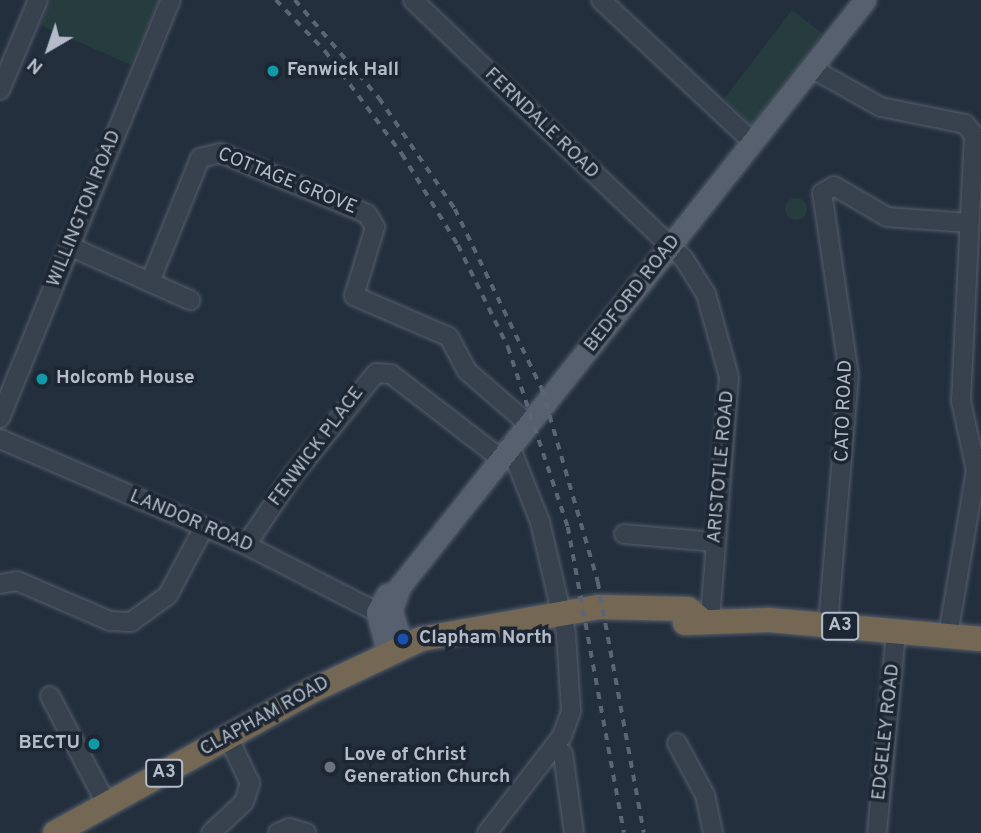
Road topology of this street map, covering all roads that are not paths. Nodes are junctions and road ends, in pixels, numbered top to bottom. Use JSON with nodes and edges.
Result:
{"nodes":[{"id":1,"x":38,"y":0,"type":"edge"},
{"id":2,"x":171,"y":0,"type":"edge"},
{"id":3,"x":412,"y":0,"type":"edge"},
{"id":4,"x":601,"y":0,"type":"edge"},
{"id":5,"x":865,"y":0,"type":"edge"},
{"id":6,"x":813,"y":69,"type":"junction"},
{"id":7,"x":0,"y":90,"type":"edge"},
{"id":8,"x":741,"y":131,"type":"junction"},
{"id":9,"x":977,"y":164,"type":"edge"},
{"id":10,"x":969,"y":223,"type":"junction"},
{"id":11,"x":69,"y":246,"type":"junction"},
{"id":12,"x":670,"y":247,"type":"junction"},
{"id":13,"x":150,"y":282,"type":"junction"},
{"id":14,"x":190,"y":300,"type":"dead end"},
{"id":15,"x":0,"y":418,"type":"edge"},
{"id":16,"x":527,"y":423,"type":"junction"},
{"id":17,"x":0,"y":439,"type":"edge"},
{"id":18,"x":505,"y":452,"type":"junction"},
{"id":19,"x":978,"y":469,"type":"edge"},
{"id":20,"x":204,"y":527,"type":"junction"},
{"id":21,"x":624,"y":534,"type":"dead end"},
{"id":22,"x":716,"y":542,"type":"junction"},
{"id":23,"x":246,"y":545,"type":"junction"},
{"id":24,"x":0,"y":584,"type":"edge"},
{"id":25,"x":400,"y":586,"type":"junction"},
{"id":26,"x":377,"y":611,"type":"junction"},
{"id":27,"x":562,"y":617,"type":"junction"},
{"id":28,"x":704,"y":618,"type":"junction"},
{"id":29,"x":828,"y":624,"type":"junction"},
{"id":30,"x":897,"y":631,"type":"junction"},
{"id":31,"x":948,"y":636,"type":"junction"},
{"id":32,"x":981,"y":639,"type":"edge"},
{"id":33,"x":396,"y":650,"type":"junction"},
{"id":34,"x":50,"y":696,"type":"dead end"},
{"id":35,"x":228,"y":737,"type":"junction"},
{"id":36,"x":677,"y":743,"type":"dead end"},
{"id":37,"x":554,"y":746,"type":"junction"},
{"id":38,"x":107,"y":805,"type":"junction"},
{"id":39,"x":55,"y":833,"type":"edge"},
{"id":40,"x":211,"y":833,"type":"edge"},
{"id":41,"x":278,"y":833,"type":"edge"},
{"id":42,"x":306,"y":833,"type":"edge"},
{"id":43,"x":487,"y":833,"type":"edge"},
{"id":44,"x":574,"y":833,"type":"edge"},
{"id":45,"x":713,"y":833,"type":"edge"},
{"id":46,"x":877,"y":833,"type":"edge"}],
"edges":[{"from":1,"to":7,"type":"street"},
{"from":2,"to":11,"type":"street","name":"WILLINGTON ROAD"},
{"from":3,"to":12,"type":"street","name":"FERNDALE ROAD"},
{"from":4,"to":8,"type":"street"},
{"from":5,"to":6,"type":"main road","name":"BEDFORD ROAD"},
{"from":6,"to":8,"type":"main road","name":"BEDFORD ROAD"},
{"from":6,"to":9,"type":"street"},
{"from":8,"to":12,"type":"main road","name":"BEDFORD ROAD"},
{"from":9,"to":10,"type":"street"},
{"from":10,"to":19,"type":"street"},
{"from":10,"to":29,"type":"street","name":"CATO ROAD"},
{"from":11,"to":13,"type":"street"},
{"from":11,"to":15,"type":"street","name":"WILLINGTON ROAD"},
{"from":12,"to":16,"type":"main road","name":"BEDFORD ROAD"},
{"from":12,"to":22,"type":"street","name":"ARISTOTLE ROAD"},
{"from":13,"to":14,"type":"street"},
{"from":13,"to":16,"type":"street","name":"COTTAGE GROVE"},
{"from":16,"to":18,"type":"main road","name":"BEDFORD ROAD"},
{"from":17,"to":20,"type":"street","name":"LANDOR ROAD"},
{"from":18,"to":23,"type":"street","name":"FENWICK PLACE"},
{"from":18,"to":25,"type":"main road","name":"BEDFORD ROAD"},
{"from":18,"to":27,"type":"street"},
{"from":19,"to":31,"type":"street"},
{"from":20,"to":23,"type":"street","name":"LANDOR ROAD"},
{"from":20,"to":24,"type":"street"},
{"from":21,"to":22,"type":"street"},
{"from":22,"to":28,"type":"street","name":"ARISTOTLE ROAD"},
{"from":23,"to":26,"type":"street","name":"LANDOR ROAD"},
{"from":25,"to":26,"type":"main road","name":"BEDFORD ROAD"},
{"from":25,"to":33,"type":"main road","name":"BEDFORD ROAD"},
{"from":26,"to":33,"type":"main road"},
{"from":27,"to":28,"type":"highway","number":"A3"},
{"from":27,"to":33,"type":"highway","number":"A3"},
{"from":27,"to":37,"type":"street"},
{"from":28,"to":29,"type":"highway","number":"A3"},
{"from":29,"to":30,"type":"highway","number":"A3"},
{"from":30,"to":31,"type":"highway","number":"A3"},
{"from":30,"to":46,"type":"street","name":"EDGELEY ROAD"},
{"from":31,"to":32,"type":"highway","number":"A3"},
{"from":33,"to":35,"type":"highway","name":"CLAPHAM ROAD","number":"A3"},
{"from":34,"to":38,"type":"street"},
{"from":35,"to":38,"type":"highway","name":"CLAPHAM ROAD","number":"A3"},
{"from":35,"to":40,"type":"street"},
{"from":36,"to":45,"type":"street"},
{"from":37,"to":43,"type":"street"},
{"from":37,"to":44,"type":"street"},
{"from":38,"to":39,"type":"highway","name":"CLAPHAM ROAD","number":"A3"},
{"from":41,"to":42,"type":"street"}]}
